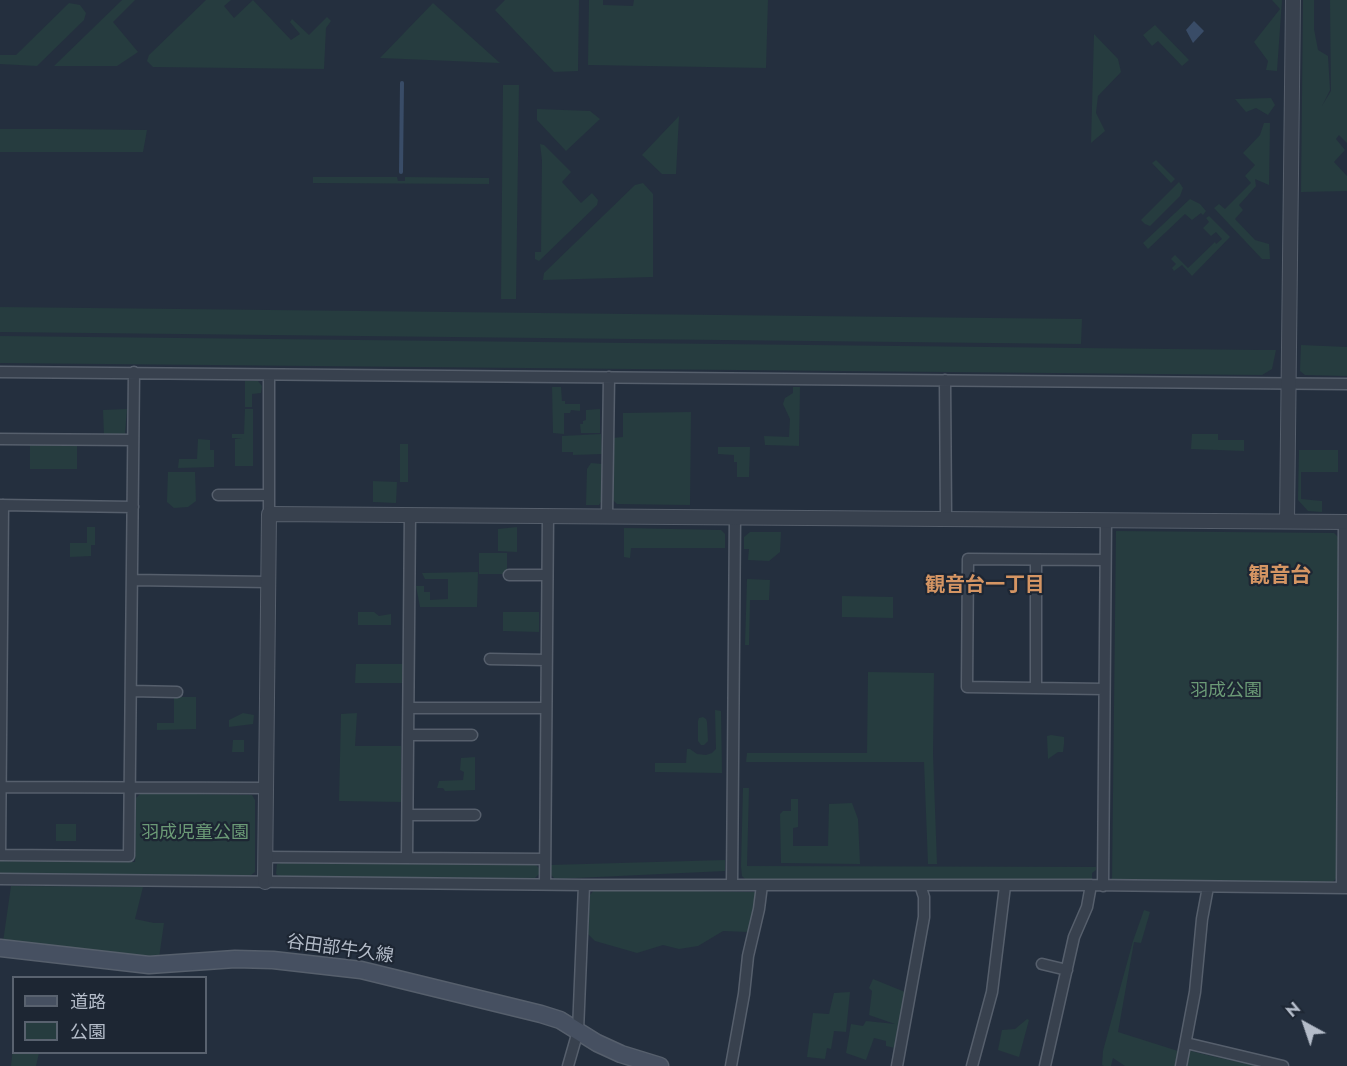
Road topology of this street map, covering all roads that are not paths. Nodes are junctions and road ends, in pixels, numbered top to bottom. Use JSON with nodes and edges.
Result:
{"nodes":[{"id":1,"x":1293,"y":0,"type":"edge"},
{"id":2,"x":0,"y":372,"type":"edge"},
{"id":3,"x":134,"y":372,"type":"junction"},
{"id":4,"x":269,"y":375,"type":"junction"},
{"id":5,"x":609,"y":377,"type":"junction"},
{"id":6,"x":945,"y":380,"type":"junction"},
{"id":7,"x":1288,"y":384,"type":"junction"},
{"id":8,"x":1347,"y":384,"type":"edge"},
{"id":9,"x":0,"y":439,"type":"edge"},
{"id":10,"x":133,"y":440,"type":"junction"},
{"id":11,"x":218,"y":495,"type":"dead end"},
{"id":12,"x":269,"y":495,"type":"junction"},
{"id":13,"x":1,"y":505,"type":"edge"},
{"id":14,"x":133,"y":507,"type":"junction"},
{"id":15,"x":269,"y":514,"type":"junction"},
{"id":16,"x":411,"y":514,"type":"junction"},
{"id":17,"x":548,"y":515,"type":"junction"},
{"id":18,"x":607,"y":516,"type":"junction"},
{"id":19,"x":735,"y":517,"type":"junction"},
{"id":20,"x":946,"y":519,"type":"junction"},
{"id":21,"x":1106,"y":520,"type":"junction"},
{"id":22,"x":1287,"y":521,"type":"junction"},
{"id":23,"x":1346,"y":522,"type":"edge"},
{"id":24,"x":1036,"y":560,"type":"junction"},
{"id":25,"x":1106,"y":560,"type":"junction"},
{"id":26,"x":509,"y":575,"type":"dead end"},
{"id":27,"x":547,"y":575,"type":"junction"},
{"id":28,"x":133,"y":580,"type":"junction"},
{"id":29,"x":268,"y":582,"type":"junction"},
{"id":30,"x":490,"y":659,"type":"dead end"},
{"id":31,"x":546,"y":660,"type":"junction"},
{"id":32,"x":1036,"y":688,"type":"junction"},
{"id":33,"x":1104,"y":689,"type":"junction"},
{"id":34,"x":132,"y":691,"type":"junction"},
{"id":35,"x":177,"y":692,"type":"dead end"},
{"id":36,"x":409,"y":708,"type":"junction"},
{"id":37,"x":546,"y":708,"type":"junction"},
{"id":38,"x":408,"y":735,"type":"junction"},
{"id":39,"x":472,"y":735,"type":"dead end"},
{"id":40,"x":1,"y":787,"type":"edge"},
{"id":41,"x":131,"y":787,"type":"junction"},
{"id":42,"x":266,"y":788,"type":"junction"},
{"id":43,"x":408,"y":815,"type":"junction"},
{"id":44,"x":475,"y":815,"type":"dead end"},
{"id":45,"x":0,"y":855,"type":"edge"},
{"id":46,"x":265,"y":857,"type":"junction"},
{"id":47,"x":407,"y":857,"type":"junction"},
{"id":48,"x":545,"y":859,"type":"junction"},
{"id":49,"x":0,"y":879,"type":"edge"},
{"id":50,"x":265,"y":882,"type":"junction"},
{"id":51,"x":545,"y":884,"type":"junction"},
{"id":52,"x":584,"y":885,"type":"junction"},
{"id":53,"x":732,"y":885,"type":"junction"},
{"id":54,"x":762,"y":885,"type":"junction"},
{"id":55,"x":920,"y":885,"type":"junction"},
{"id":56,"x":1091,"y":885,"type":"junction"},
{"id":57,"x":1005,"y":886,"type":"junction"},
{"id":58,"x":1103,"y":886,"type":"junction"},
{"id":59,"x":1208,"y":887,"type":"junction"},
{"id":60,"x":1344,"y":888,"type":"edge"},
{"id":61,"x":0,"y":948,"type":"edge"},
{"id":62,"x":1042,"y":964,"type":"dead end"},
{"id":63,"x":1067,"y":970,"type":"junction"},
{"id":64,"x":578,"y":1031,"type":"junction"},
{"id":65,"x":1186,"y":1043,"type":"junction"},
{"id":66,"x":568,"y":1066,"type":"edge"},
{"id":67,"x":660,"y":1066,"type":"edge"},
{"id":68,"x":731,"y":1066,"type":"edge"},
{"id":69,"x":897,"y":1066,"type":"edge"},
{"id":70,"x":972,"y":1066,"type":"edge"},
{"id":71,"x":1045,"y":1066,"type":"edge"},
{"id":72,"x":1181,"y":1066,"type":"edge"},
{"id":73,"x":1283,"y":1066,"type":"edge"}],
"edges":[{"from":1,"to":7,"type":"street"},
{"from":2,"to":3,"type":"street"},
{"from":3,"to":4,"type":"street"},
{"from":3,"to":10,"type":"street"},
{"from":4,"to":5,"type":"street"},
{"from":4,"to":12,"type":"street"},
{"from":5,"to":6,"type":"street"},
{"from":5,"to":18,"type":"street"},
{"from":6,"to":7,"type":"street"},
{"from":6,"to":20,"type":"street"},
{"from":7,"to":8,"type":"street"},
{"from":7,"to":22,"type":"street"},
{"from":9,"to":10,"type":"street"},
{"from":10,"to":14,"type":"street"},
{"from":11,"to":12,"type":"street"},
{"from":12,"to":15,"type":"street"},
{"from":13,"to":14,"type":"street"},
{"from":13,"to":40,"type":"street"},
{"from":14,"to":28,"type":"street"},
{"from":15,"to":16,"type":"street"},
{"from":15,"to":29,"type":"street"},
{"from":16,"to":17,"type":"street"},
{"from":16,"to":36,"type":"street"},
{"from":17,"to":18,"type":"street"},
{"from":17,"to":27,"type":"street"},
{"from":18,"to":19,"type":"street"},
{"from":19,"to":20,"type":"street"},
{"from":19,"to":53,"type":"street"},
{"from":20,"to":21,"type":"street"},
{"from":21,"to":22,"type":"street"},
{"from":21,"to":25,"type":"street"},
{"from":22,"to":23,"type":"street"},
{"from":23,"to":60,"type":"street"},
{"from":24,"to":25,"type":"street"},
{"from":24,"to":32,"type":"street"},
{"from":24,"to":32,"type":"street"},
{"from":25,"to":33,"type":"street"},
{"from":26,"to":27,"type":"street"},
{"from":27,"to":31,"type":"street"},
{"from":28,"to":29,"type":"street"},
{"from":28,"to":34,"type":"street"},
{"from":29,"to":42,"type":"street"},
{"from":30,"to":31,"type":"street"},
{"from":31,"to":37,"type":"street"},
{"from":32,"to":33,"type":"street"},
{"from":33,"to":58,"type":"street"},
{"from":34,"to":35,"type":"street"},
{"from":34,"to":41,"type":"street"},
{"from":36,"to":37,"type":"street"},
{"from":36,"to":38,"type":"street"},
{"from":37,"to":48,"type":"street"},
{"from":38,"to":39,"type":"street"},
{"from":38,"to":43,"type":"street"},
{"from":40,"to":41,"type":"street"},
{"from":40,"to":45,"type":"street"},
{"from":41,"to":42,"type":"street"},
{"from":41,"to":45,"type":"street"},
{"from":42,"to":46,"type":"street"},
{"from":43,"to":44,"type":"street"},
{"from":43,"to":47,"type":"street"},
{"from":46,"to":47,"type":"street"},
{"from":46,"to":50,"type":"street"},
{"from":47,"to":48,"type":"street"},
{"from":48,"to":51,"type":"street"},
{"from":49,"to":50,"type":"street"},
{"from":50,"to":51,"type":"street"},
{"from":51,"to":52,"type":"street"},
{"from":52,"to":53,"type":"street"},
{"from":52,"to":64,"type":"street"},
{"from":53,"to":54,"type":"street"},
{"from":54,"to":55,"type":"street"},
{"from":54,"to":68,"type":"street"},
{"from":55,"to":57,"type":"street"},
{"from":55,"to":69,"type":"street"},
{"from":56,"to":57,"type":"street"},
{"from":56,"to":58,"type":"street"},
{"from":56,"to":63,"type":"street"},
{"from":57,"to":70,"type":"street"},
{"from":58,"to":59,"type":"street"},
{"from":59,"to":60,"type":"street"},
{"from":59,"to":65,"type":"street"},
{"from":61,"to":64,"type":"main road","name":"谷田部牛久線"},
{"from":62,"to":63,"type":"street"},
{"from":63,"to":71,"type":"street"},
{"from":64,"to":66,"type":"street"},
{"from":64,"to":67,"type":"main road","name":"谷田部牛久線"},
{"from":65,"to":72,"type":"street"},
{"from":65,"to":73,"type":"street"}]}
